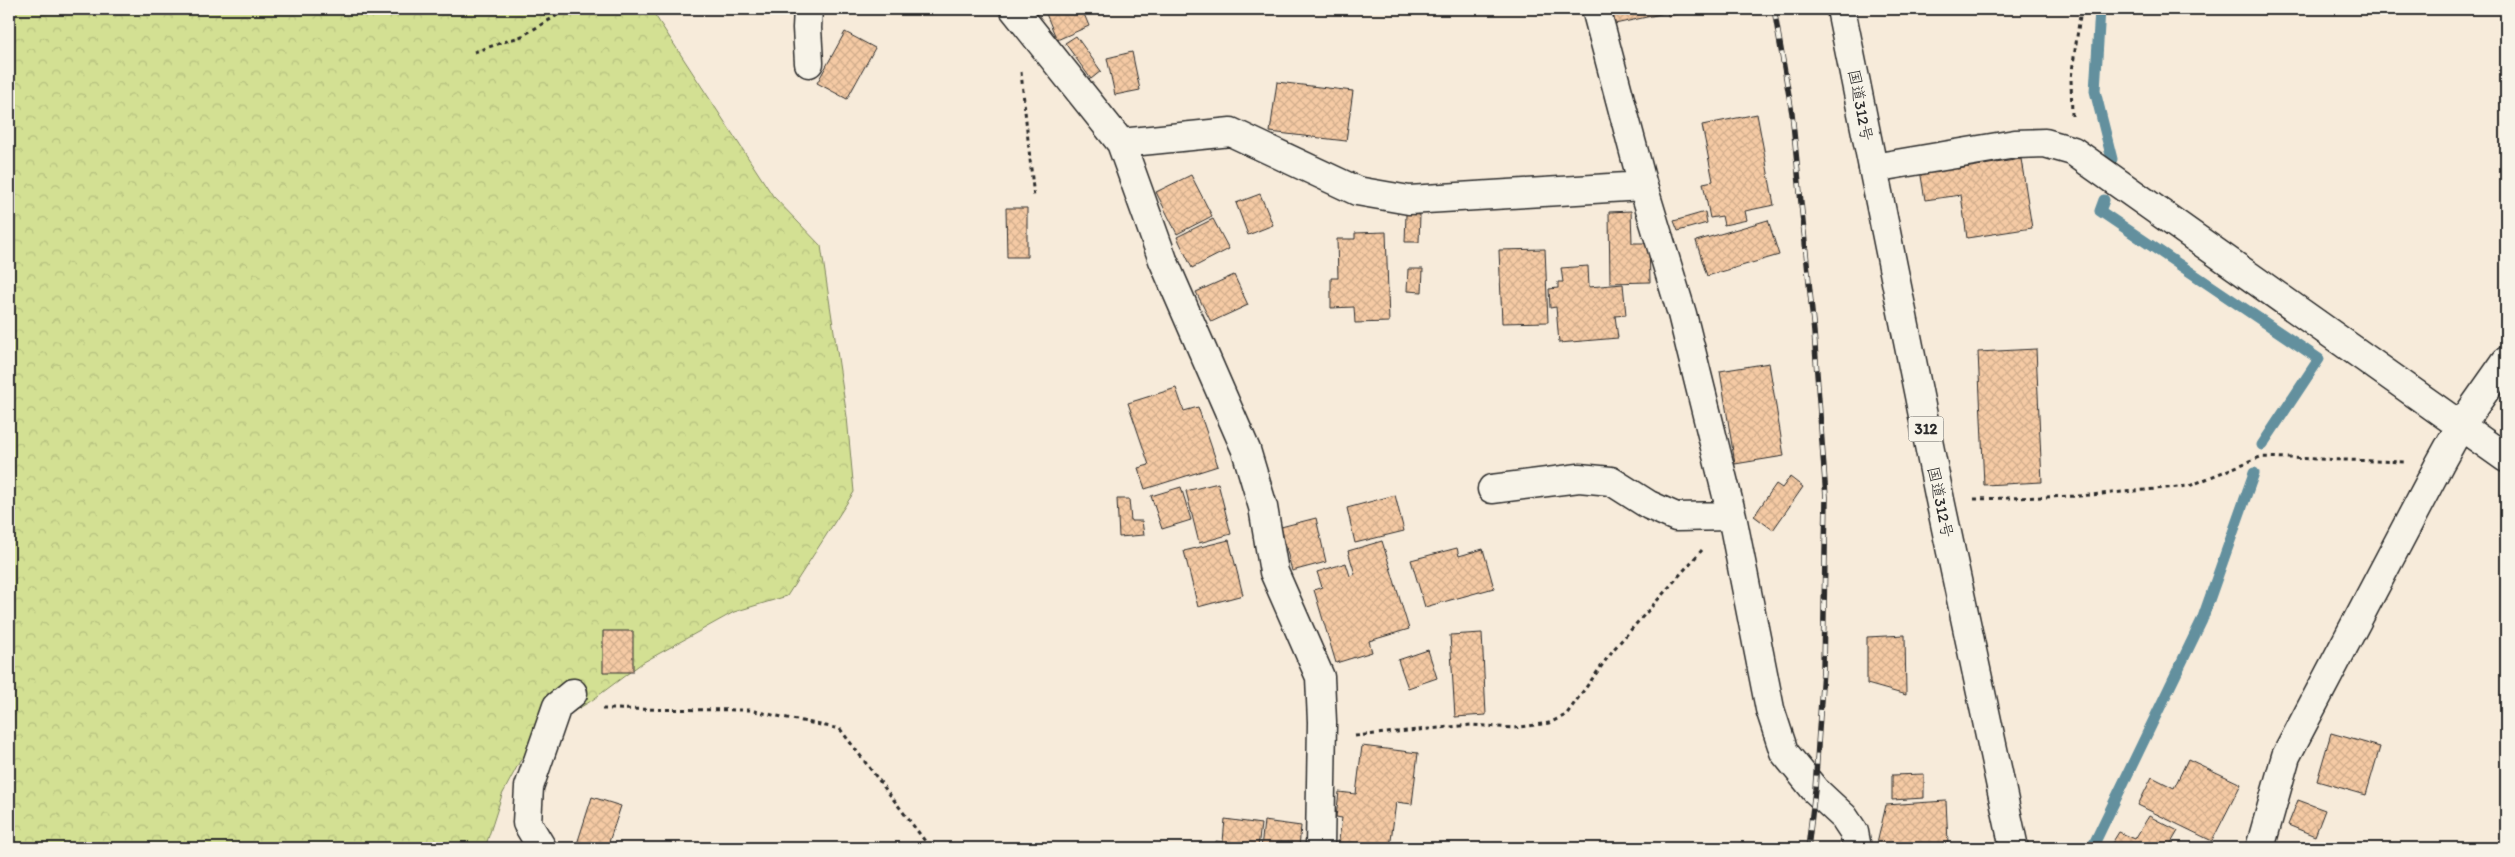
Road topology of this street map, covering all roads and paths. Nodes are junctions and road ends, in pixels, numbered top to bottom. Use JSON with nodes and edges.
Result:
{"nodes":[{"id":1,"x":568,"y":9,"type":"edge"},
{"id":2,"x":808,"y":9,"type":"edge"},
{"id":3,"x":1014,"y":9,"type":"edge"},
{"id":4,"x":1596,"y":9,"type":"edge"},
{"id":5,"x":1841,"y":9,"type":"edge"},
{"id":6,"x":2081,"y":9,"type":"edge"},
{"id":7,"x":474,"y":52,"type":"dead end"},
{"id":8,"x":809,"y":63,"type":"dead end"},
{"id":9,"x":1020,"y":67,"type":"dead end"},
{"id":10,"x":1121,"y":143,"type":"junction"},
{"id":11,"x":2086,"y":162,"type":"junction"},
{"id":12,"x":1873,"y":168,"type":"junction"},
{"id":13,"x":1643,"y":186,"type":"junction"},
{"id":14,"x":1034,"y":198,"type":"dead end"},
{"id":15,"x":2506,"y":361,"type":"edge"},
{"id":16,"x":2461,"y":425,"type":"junction"},
{"id":17,"x":2506,"y":458,"type":"edge"},
{"id":18,"x":2440,"y":463,"type":"junction"},
{"id":19,"x":1492,"y":489,"type":"dead end"},
{"id":20,"x":1940,"y":500,"type":"junction"},
{"id":21,"x":1732,"y":516,"type":"junction"},
{"id":22,"x":573,"y":693,"type":"joint"},
{"id":23,"x":1322,"y":739,"type":"junction"},
{"id":24,"x":542,"y":848,"type":"edge"},
{"id":25,"x":934,"y":848,"type":"edge"},
{"id":26,"x":1320,"y":848,"type":"edge"},
{"id":27,"x":1857,"y":848,"type":"edge"},
{"id":28,"x":2014,"y":848,"type":"edge"},
{"id":29,"x":2260,"y":848,"type":"edge"}],
"edges":[{"from":1,"to":7,"type":"path"},
{"from":2,"to":8,"type":"main road"},
{"from":3,"to":10,"type":"main road"},
{"from":4,"to":13,"type":"main road"},
{"from":5,"to":12,"type":"main road","name":"国道312号","number":"312"},
{"from":6,"to":11,"type":"path"},
{"from":9,"to":14,"type":"path"},
{"from":10,"to":13,"type":"main road"},
{"from":10,"to":23,"type":"main road"},
{"from":11,"to":12,"type":"main road"},
{"from":11,"to":16,"type":"main road"},
{"from":12,"to":20,"type":"main road","name":"国道312号","number":"312"},
{"from":13,"to":21,"type":"main road"},
{"from":15,"to":16,"type":"main road"},
{"from":16,"to":17,"type":"main road"},
{"from":16,"to":18,"type":"main road"},
{"from":18,"to":20,"type":"path"},
{"from":18,"to":29,"type":"main road"},
{"from":19,"to":21,"type":"main road"},
{"from":20,"to":28,"type":"main road","name":"国道312号","number":"312"},
{"from":21,"to":23,"type":"path"},
{"from":21,"to":27,"type":"main road"},
{"from":22,"to":24,"type":"main road"},
{"from":22,"to":25,"type":"path"},
{"from":23,"to":26,"type":"main road"}]}
